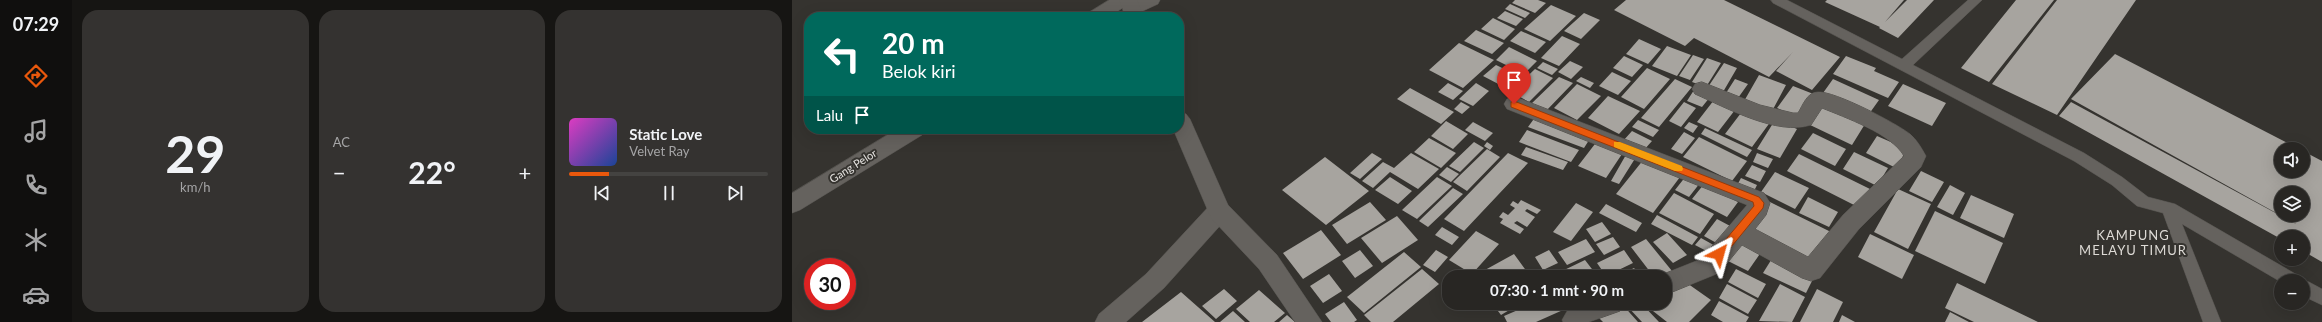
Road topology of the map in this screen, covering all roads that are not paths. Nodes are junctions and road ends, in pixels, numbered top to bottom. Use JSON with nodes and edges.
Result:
{"nodes":[{"id":1,"x":1151,"y":0,"type":"edge"},
{"id":2,"x":1777,"y":0,"type":"edge"},
{"id":3,"x":1976,"y":0,"type":"edge"},
{"id":4,"x":1129,"y":7,"type":"edge"},
{"id":5,"x":1112,"y":12,"type":"edge"},
{"id":6,"x":1903,"y":66,"type":"junction"},
{"id":7,"x":1702,"y":89,"type":"dead end"},
{"id":8,"x":1514,"y":104,"type":"dead end"},
{"id":9,"x":1184,"y":130,"type":"edge"},
{"id":10,"x":906,"y":134,"type":"edge"},
{"id":11,"x":792,"y":204,"type":"edge"},
{"id":12,"x":2169,"y":208,"type":"junction"},
{"id":13,"x":1219,"y":211,"type":"junction"},
{"id":14,"x":1738,"y":231,"type":"junction"},
{"id":15,"x":2281,"y":274,"type":"edge"},
{"id":16,"x":1672,"y":281,"type":"edge"},
{"id":17,"x":2310,"y":291,"type":"edge"},
{"id":18,"x":2322,"y":298,"type":"edge"},
{"id":19,"x":1591,"y":310,"type":"edge"},
{"id":20,"x":1108,"y":322,"type":"edge"},
{"id":21,"x":1309,"y":322,"type":"edge"},
{"id":22,"x":1576,"y":322,"type":"edge"},
{"id":23,"x":2212,"y":322,"type":"edge"}],
"edges":[{"from":1,"to":4,"type":"street"},
{"from":2,"to":6,"type":"lane"},
{"from":3,"to":6,"type":"lane"},
{"from":4,"to":5,"type":"street"},
{"from":6,"to":12,"type":"lane"},
{"from":7,"to":14,"type":"street"},
{"from":8,"to":14,"type":"street"},
{"from":9,"to":13,"type":"street"},
{"from":10,"to":11,"type":"street","name":"Gang Pelor"},
{"from":12,"to":15,"type":"lane"},
{"from":12,"to":23,"type":"lane"},
{"from":13,"to":20,"type":"street"},
{"from":13,"to":21,"type":"street"},
{"from":14,"to":16,"type":"street"},
{"from":17,"to":18,"type":"lane"},
{"from":19,"to":22,"type":"street"}]}
